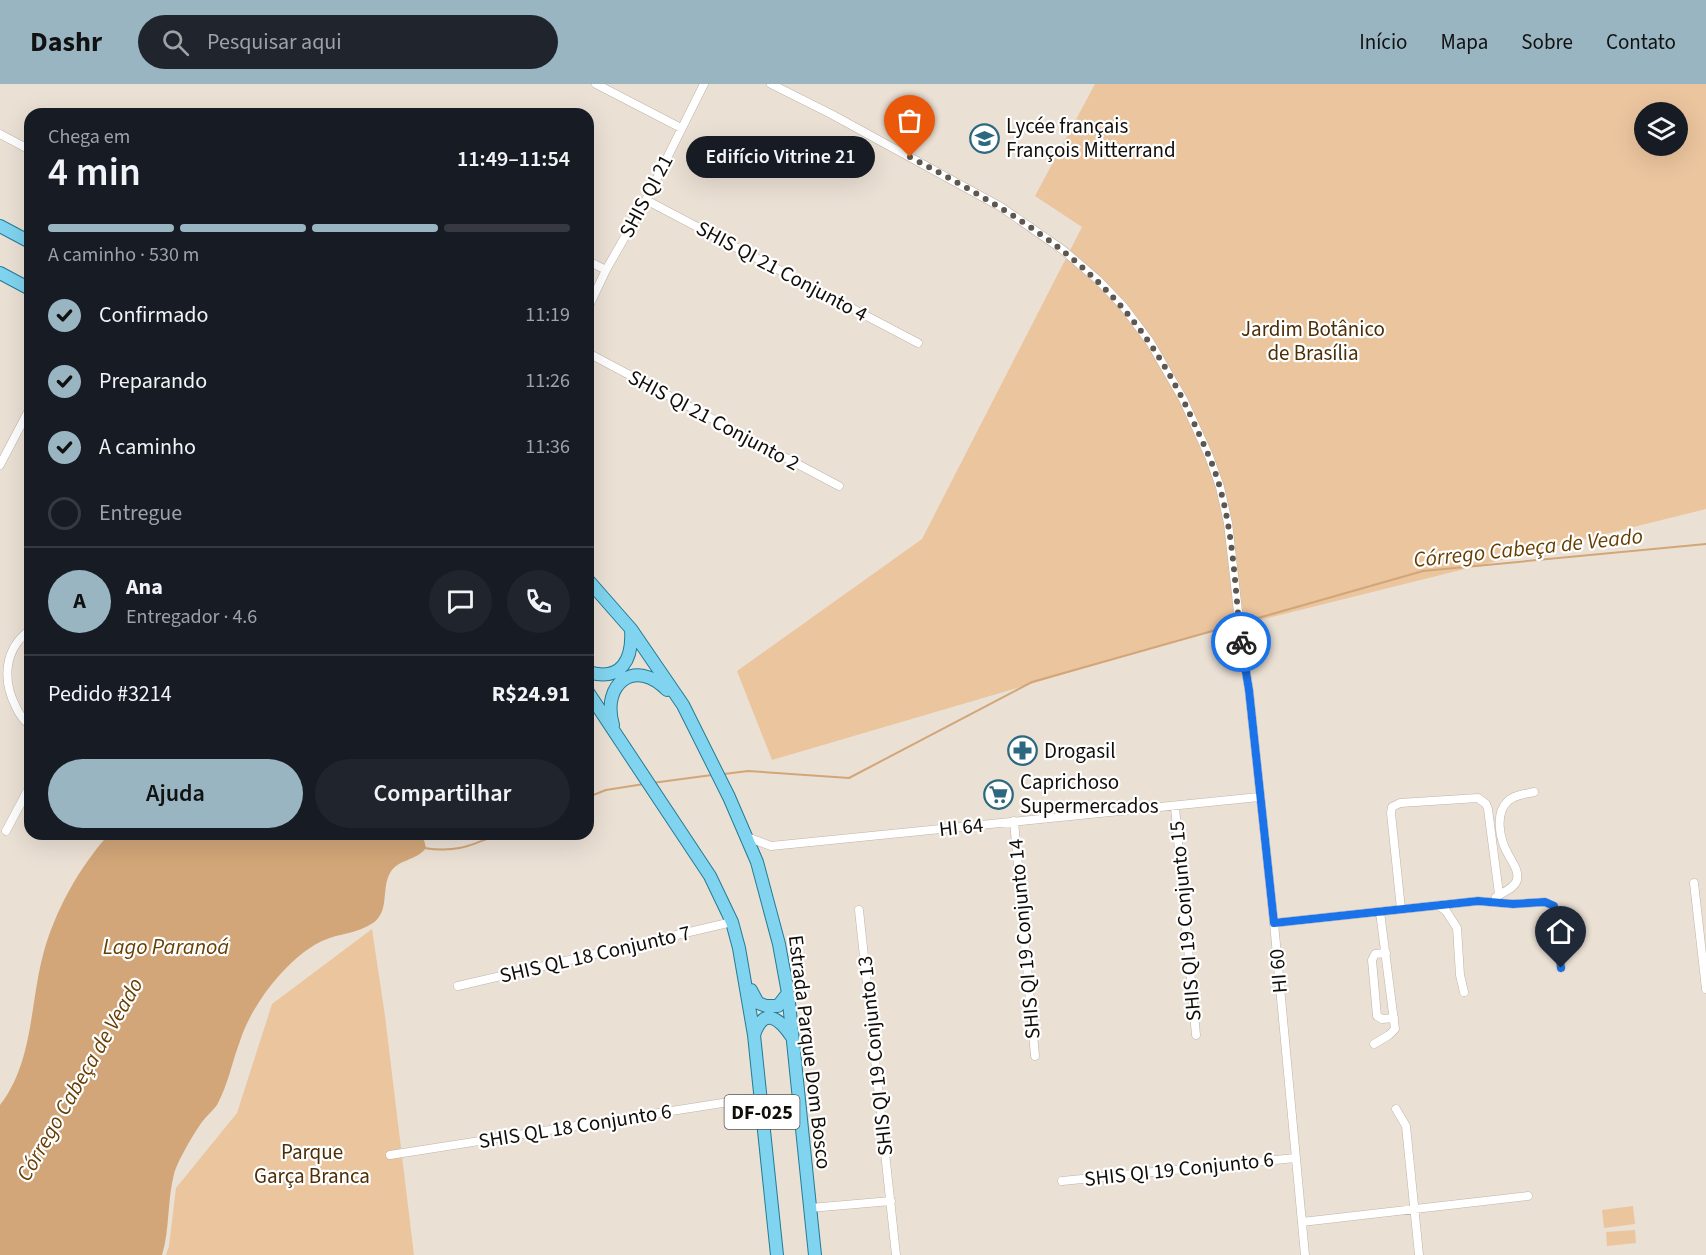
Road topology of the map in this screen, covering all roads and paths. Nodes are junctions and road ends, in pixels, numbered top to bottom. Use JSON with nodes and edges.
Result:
{"nodes":[{"id":1,"x":596,"y":84,"type":"edge"},
{"id":2,"x":704,"y":84,"type":"edge"},
{"id":3,"x":771,"y":84,"type":"edge"},
{"id":4,"x":681,"y":129,"type":"junction"},
{"id":5,"x":0,"y":134,"type":"edge"},
{"id":6,"x":24,"y":147,"type":"edge"},
{"id":7,"x":646,"y":200,"type":"junction"},
{"id":8,"x":0,"y":226,"type":"edge"},
{"id":9,"x":24,"y":239,"type":"edge"},
{"id":10,"x":594,"y":264,"type":"edge"},
{"id":11,"x":606,"y":270,"type":"junction"},
{"id":12,"x":0,"y":273,"type":"edge"},
{"id":13,"x":24,"y":286,"type":"edge"},
{"id":14,"x":594,"y":295,"type":"edge"},
{"id":15,"x":918,"y":343,"type":"dead end"},
{"id":16,"x":594,"y":356,"type":"edge"},
{"id":17,"x":24,"y":419,"type":"edge"},
{"id":18,"x":0,"y":465,"type":"edge"},
{"id":19,"x":839,"y":486,"type":"dead end"},
{"id":20,"x":594,"y":587,"type":"edge"},
{"id":21,"x":631,"y":629,"type":"junction"},
{"id":22,"x":24,"y":635,"type":"edge"},
{"id":23,"x":594,"y":674,"type":"edge"},
{"id":24,"x":594,"y":701,"type":"edge"},
{"id":25,"x":683,"y":705,"type":"junction"},
{"id":26,"x":24,"y":720,"type":"edge"},
{"id":27,"x":616,"y":735,"type":"junction"},
{"id":28,"x":1534,"y":792,"type":"dead end"},
{"id":29,"x":24,"y":797,"type":"edge"},
{"id":30,"x":1259,"y":797,"type":"junction"},
{"id":31,"x":1175,"y":807,"type":"junction"},
{"id":32,"x":1014,"y":821,"type":"junction"},
{"id":33,"x":6,"y":831,"type":"dead end"},
{"id":34,"x":747,"y":837,"type":"junction"},
{"id":35,"x":771,"y":846,"type":"junction"},
{"id":36,"x":757,"y":862,"type":"junction"},
{"id":37,"x":1694,"y":883,"type":"dead end"},
{"id":38,"x":1499,"y":894,"type":"junction"},
{"id":39,"x":1490,"y":902,"type":"junction"},
{"id":40,"x":1438,"y":905,"type":"junction"},
{"id":41,"x":1401,"y":909,"type":"junction"},
{"id":42,"x":860,"y":910,"type":"dead end"},
{"id":43,"x":1380,"y":912,"type":"junction"},
{"id":44,"x":732,"y":922,"type":"junction"},
{"id":45,"x":1274,"y":923,"type":"junction"},
{"id":46,"x":1386,"y":953,"type":"junction"},
{"id":47,"x":1561,"y":968,"type":"dead end"},
{"id":48,"x":743,"y":969,"type":"junction"},
{"id":49,"x":458,"y":986,"type":"dead end"},
{"id":50,"x":1706,"y":989,"type":"edge"},
{"id":51,"x":1391,"y":990,"type":"junction"},
{"id":52,"x":1375,"y":992,"type":"junction"},
{"id":53,"x":1464,"y":992,"type":"dead end"},
{"id":54,"x":788,"y":993,"type":"junction"},
{"id":55,"x":1395,"y":1018,"type":"junction"},
{"id":56,"x":754,"y":1035,"type":"junction"},
{"id":57,"x":1196,"y":1035,"type":"dead end"},
{"id":58,"x":792,"y":1038,"type":"junction"},
{"id":59,"x":1374,"y":1044,"type":"dead end"},
{"id":60,"x":1035,"y":1056,"type":"dead end"},
{"id":61,"x":761,"y":1097,"type":"junction"},
{"id":62,"x":1396,"y":1109,"type":"dead end"},
{"id":63,"x":390,"y":1155,"type":"dead end"},
{"id":64,"x":1295,"y":1158,"type":"junction"},
{"id":65,"x":1062,"y":1181,"type":"dead end"},
{"id":66,"x":1528,"y":1196,"type":"dead end"},
{"id":67,"x":891,"y":1201,"type":"junction"},
{"id":68,"x":810,"y":1208,"type":"junction"},
{"id":69,"x":1414,"y":1210,"type":"junction"},
{"id":70,"x":1302,"y":1221,"type":"junction"},
{"id":71,"x":777,"y":1255,"type":"edge"},
{"id":72,"x":815,"y":1255,"type":"edge"},
{"id":73,"x":896,"y":1255,"type":"edge"},
{"id":74,"x":1305,"y":1255,"type":"edge"},
{"id":75,"x":1419,"y":1255,"type":"edge"}],
"edges":[{"from":1,"to":4,"type":"street"},
{"from":2,"to":4,"type":"street","name":"SHIS QI 21"},
{"from":3,"to":30,"type":"street","name":"HI 60"},
{"from":4,"to":7,"type":"street","name":"SHIS QI 21"},
{"from":5,"to":6,"type":"street"},
{"from":7,"to":11,"type":"street","name":"SHIS QI 21"},
{"from":7,"to":15,"type":"street","name":"SHIS QI 21 Conjunto 4"},
{"from":8,"to":9,"type":"main road"},
{"from":10,"to":11,"type":"street"},
{"from":11,"to":14,"type":"street","name":"SHIS QI 21"},
{"from":12,"to":13,"type":"main road"},
{"from":16,"to":19,"type":"street","name":"SHIS QI 21 Conjunto 2"},
{"from":17,"to":18,"type":"street"},
{"from":20,"to":21,"type":"main road","name":"Estrada Parque Dom Bosco","number":"DF-025"},
{"from":21,"to":23,"type":"main road"},
{"from":21,"to":25,"type":"main road","name":"Estrada Parque Dom Bosco","number":"DF-025"},
{"from":22,"to":26,"type":"street"},
{"from":24,"to":27,"type":"main road","number":"DF-025"},
{"from":25,"to":27,"type":"main road"},
{"from":25,"to":34,"type":"main road","name":"Estrada Parque Dom Bosco","number":"DF-025"},
{"from":27,"to":44,"type":"main road","number":"DF-025"},
{"from":28,"to":38,"type":"street"},
{"from":29,"to":33,"type":"street"},
{"from":30,"to":31,"type":"street","name":"HI 64"},
{"from":30,"to":45,"type":"street","name":"HI 60"},
{"from":31,"to":32,"type":"street","name":"HI 64"},
{"from":31,"to":57,"type":"street","name":"SHIS QI 19 Conjunto 15"},
{"from":32,"to":35,"type":"street","name":"HI 64"},
{"from":32,"to":60,"type":"street","name":"SHIS QI 19 Conjunto 14"},
{"from":34,"to":35,"type":"street","name":"HI 64"},
{"from":34,"to":36,"type":"main road","name":"Estrada Parque Dom Bosco","number":"DF-025"},
{"from":35,"to":36,"type":"street"},
{"from":36,"to":54,"type":"main road","name":"Estrada Parque Dom Bosco","number":"DF-025"},
{"from":37,"to":50,"type":"street"},
{"from":38,"to":39,"type":"street"},
{"from":38,"to":41,"type":"street"},
{"from":39,"to":40,"type":"street"},
{"from":39,"to":47,"type":"street"},
{"from":40,"to":41,"type":"street"},
{"from":40,"to":53,"type":"street"},
{"from":41,"to":43,"type":"street"},
{"from":42,"to":67,"type":"street","name":"SHIS QI 19 Conjunto 13"},
{"from":43,"to":45,"type":"street"},
{"from":43,"to":46,"type":"street"},
{"from":44,"to":48,"type":"main road","number":"DF-025"},
{"from":44,"to":49,"type":"street","name":"SHIS QL 18 Conjunto 7"},
{"from":45,"to":64,"type":"street","name":"HI 60"},
{"from":46,"to":51,"type":"street"},
{"from":46,"to":52,"type":"street"},
{"from":48,"to":54,"type":"main road"},
{"from":48,"to":56,"type":"main road","number":"DF-025"},
{"from":51,"to":52,"type":"street"},
{"from":51,"to":55,"type":"street"},
{"from":52,"to":55,"type":"street"},
{"from":54,"to":58,"type":"main road","name":"Estrada Parque Dom Bosco","number":"DF-025"},
{"from":55,"to":59,"type":"street"},
{"from":56,"to":58,"type":"main road"},
{"from":56,"to":61,"type":"main road","number":"DF-025"},
{"from":58,"to":68,"type":"main road","name":"Estrada Parque Dom Bosco","number":"DF-025"},
{"from":61,"to":63,"type":"street","name":"SHIS QL 18 Conjunto 6"},
{"from":61,"to":71,"type":"main road","number":"DF-025"},
{"from":62,"to":69,"type":"street"},
{"from":64,"to":65,"type":"street","name":"SHIS QI 19 Conjunto 6"},
{"from":64,"to":70,"type":"street","name":"HI 60"},
{"from":66,"to":69,"type":"street"},
{"from":67,"to":68,"type":"street"},
{"from":67,"to":73,"type":"street","name":"SHIS QI 19 Conjunto 13"},
{"from":68,"to":72,"type":"main road","name":"Estrada Parque Dom Bosco","number":"DF-025"},
{"from":69,"to":70,"type":"street"},
{"from":69,"to":75,"type":"street"},
{"from":70,"to":74,"type":"street","name":"HI 60"}]}
